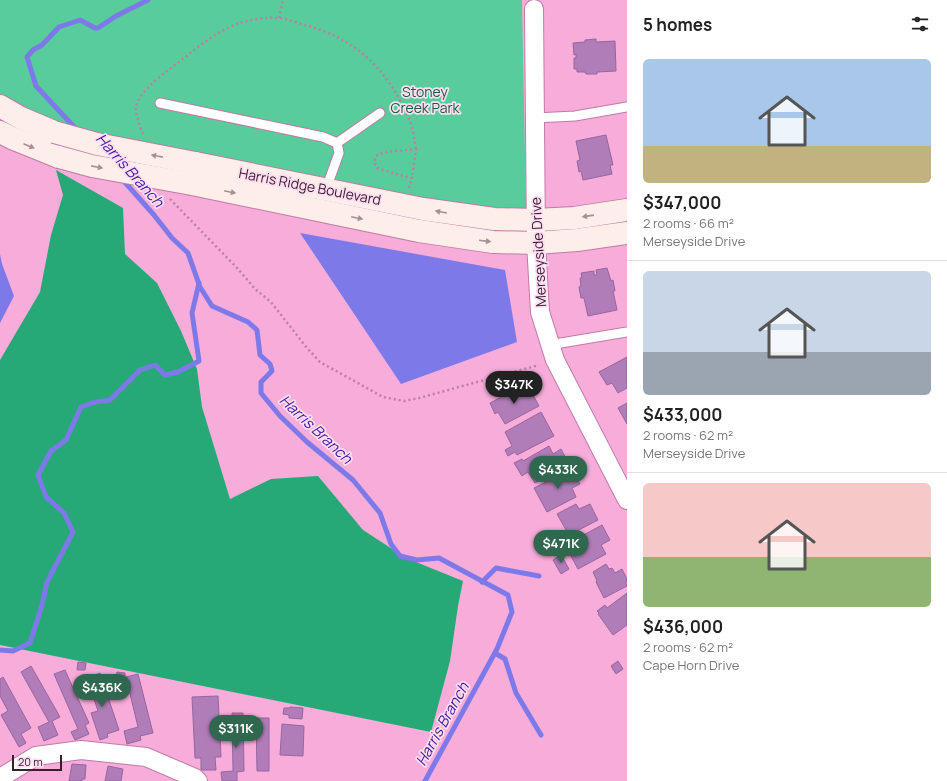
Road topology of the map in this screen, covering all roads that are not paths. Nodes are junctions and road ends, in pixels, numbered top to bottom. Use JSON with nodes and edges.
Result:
{"nodes":[{"id":1,"x":534,"y":9,"type":"dead end"},
{"id":2,"x":160,"y":103,"type":"dead end"},
{"id":3,"x":0,"y":106,"type":"edge"},
{"id":4,"x":627,"y":107,"type":"edge"},
{"id":5,"x":380,"y":113,"type":"dead end"},
{"id":6,"x":535,"y":118,"type":"junction"},
{"id":7,"x":0,"y":132,"type":"edge"},
{"id":8,"x":337,"y":143,"type":"junction"},
{"id":9,"x":193,"y":173,"type":"junction"},
{"id":10,"x":326,"y":189,"type":"junction"},
{"id":11,"x":627,"y":210,"type":"edge"},
{"id":12,"x":536,"y":220,"type":"junction"},
{"id":13,"x":627,"y":233,"type":"edge"},
{"id":14,"x":536,"y":242,"type":"junction"},
{"id":15,"x":627,"y":332,"type":"edge"},
{"id":16,"x":549,"y":345,"type":"junction"},
{"id":17,"x":626,"y":494,"type":"edge"},
{"id":18,"x":8,"y":777,"type":"edge"},
{"id":19,"x":198,"y":781,"type":"edge"}],
"edges":[{"from":1,"to":6,"type":"street","name":"Merseyside Drive"},
{"from":2,"to":8,"type":"lane"},
{"from":9,"to":3,"type":"street","name":"Harris Ridge Boulevard","one_way":true,"bridge":true},
{"from":4,"to":6,"type":"lane"},
{"from":5,"to":8,"type":"lane"},
{"from":6,"to":12,"type":"street","name":"Merseyside Drive"},
{"from":7,"to":9,"type":"street","name":"Harris Ridge Boulevard","one_way":true,"bridge":true},
{"from":8,"to":10,"type":"lane"},
{"from":9,"to":10,"type":"street","name":"Harris Ridge Boulevard"},
{"from":9,"to":14,"type":"street","name":"Harris Ridge Boulevard","one_way":true},
{"from":12,"to":10,"type":"street","name":"Harris Ridge Boulevard","one_way":true},
{"from":11,"to":12,"type":"street","name":"Harris Ridge Boulevard","one_way":true},
{"from":12,"to":14,"type":"street","name":"Merseyside Drive"},
{"from":13,"to":14,"type":"street","name":"Harris Ridge Boulevard"},
{"from":14,"to":16,"type":"street","name":"Merseyside Drive"},
{"from":15,"to":16,"type":"lane"},
{"from":16,"to":17,"type":"street","name":"Merseyside Drive"},
{"from":18,"to":19,"type":"street"}]}
